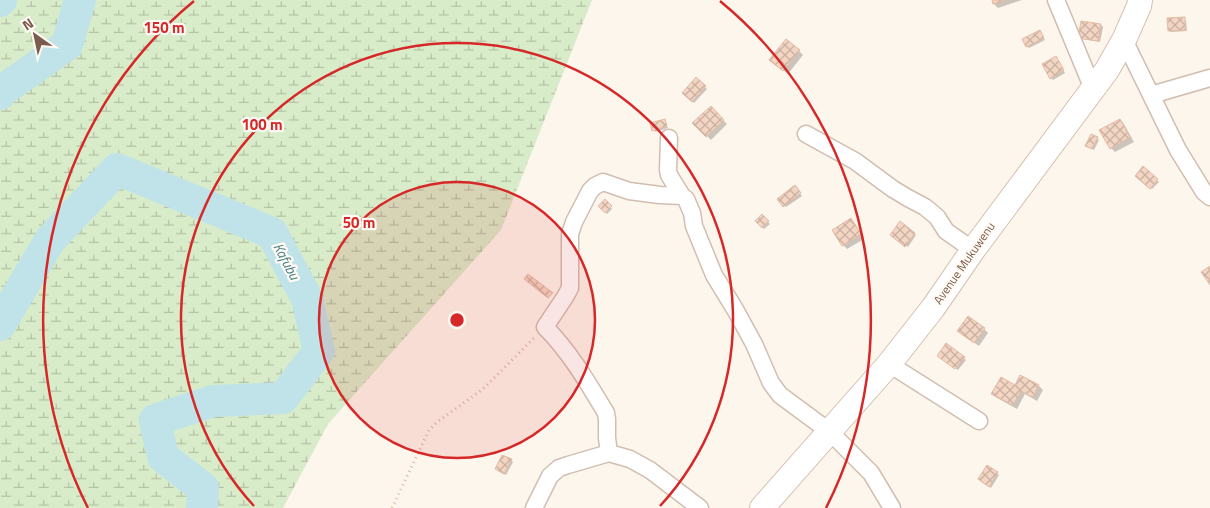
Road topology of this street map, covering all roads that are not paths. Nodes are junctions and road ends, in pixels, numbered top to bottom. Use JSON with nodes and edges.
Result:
{"nodes":[{"id":1,"x":1056,"y":0,"type":"edge"},
{"id":2,"x":1140,"y":0,"type":"edge"},
{"id":3,"x":1124,"y":40,"type":"junction"},
{"id":4,"x":1210,"y":78,"type":"edge"},
{"id":5,"x":1092,"y":89,"type":"junction"},
{"id":6,"x":1151,"y":95,"type":"junction"},
{"id":7,"x":806,"y":134,"type":"dead end"},
{"id":8,"x":669,"y":138,"type":"dead end"},
{"id":9,"x":682,"y":196,"type":"junction"},
{"id":10,"x":1210,"y":197,"type":"edge"},
{"id":11,"x":972,"y":250,"type":"junction"},
{"id":12,"x":889,"y":364,"type":"junction"},
{"id":13,"x":979,"y":421,"type":"dead end"},
{"id":14,"x":830,"y":432,"type":"junction"},
{"id":15,"x":609,"y":453,"type":"junction"},
{"id":16,"x":534,"y":508,"type":"edge"},
{"id":17,"x":700,"y":508,"type":"edge"},
{"id":18,"x":762,"y":508,"type":"edge"},
{"id":19,"x":892,"y":508,"type":"edge"}],
"edges":[{"from":1,"to":5,"type":"street"},
{"from":2,"to":3,"type":"street","name":"Avenue Mukuwenu"},
{"from":3,"to":5,"type":"street","name":"Avenue Mukuwenu"},
{"from":3,"to":6,"type":"street"},
{"from":4,"to":6,"type":"street"},
{"from":5,"to":11,"type":"street","name":"Avenue Mukuwenu"},
{"from":6,"to":10,"type":"street"},
{"from":7,"to":11,"type":"street"},
{"from":8,"to":9,"type":"street"},
{"from":9,"to":14,"type":"street"},
{"from":9,"to":15,"type":"street"},
{"from":11,"to":12,"type":"street","name":"Avenue Mukuwenu"},
{"from":12,"to":13,"type":"street"},
{"from":12,"to":14,"type":"street","name":"Avenue Mukuwenu"},
{"from":14,"to":18,"type":"street","name":"Avenue Mukuwenu"},
{"from":14,"to":19,"type":"street"},
{"from":15,"to":16,"type":"street"},
{"from":15,"to":17,"type":"street"}]}
